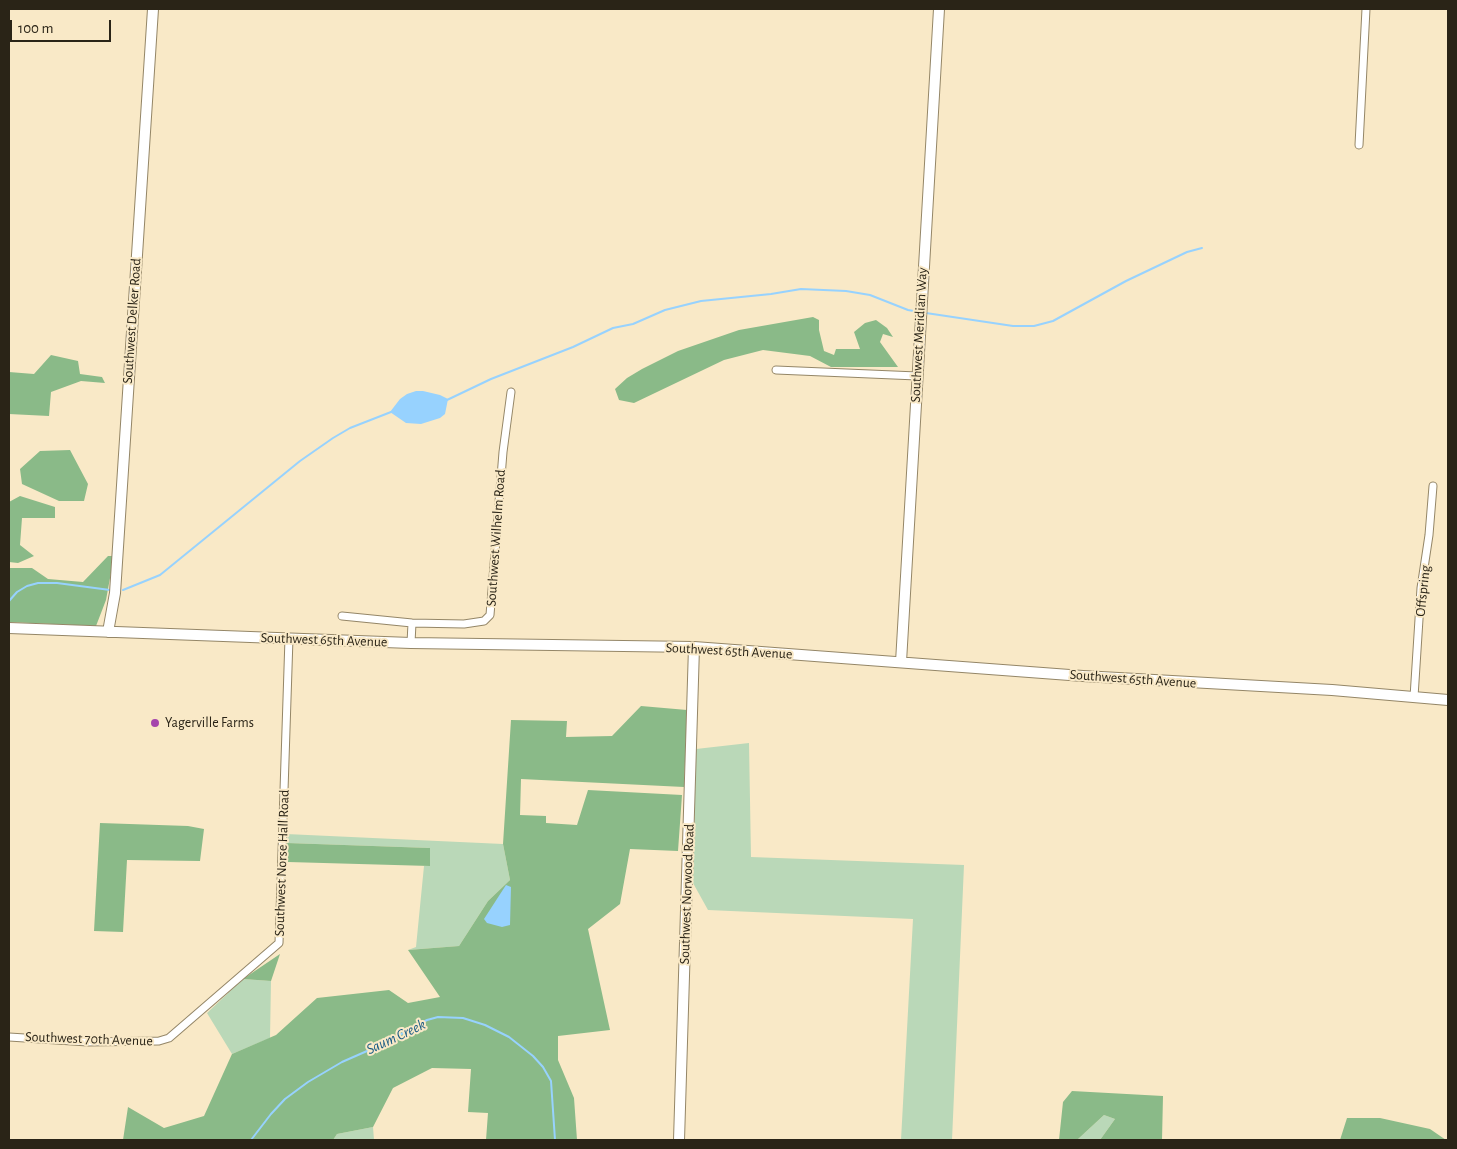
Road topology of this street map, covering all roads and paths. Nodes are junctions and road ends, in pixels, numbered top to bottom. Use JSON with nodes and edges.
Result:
{"nodes":[{"id":1,"x":153,"y":9,"type":"edge"},
{"id":2,"x":938,"y":9,"type":"edge"},
{"id":3,"x":1366,"y":9,"type":"edge"},
{"id":4,"x":1359,"y":145,"type":"dead end"},
{"id":5,"x":776,"y":370,"type":"dead end"},
{"id":6,"x":916,"y":376,"type":"junction"},
{"id":7,"x":511,"y":392,"type":"dead end"},
{"id":8,"x":1433,"y":486,"type":"dead end"},
{"id":9,"x":342,"y":616,"type":"dead end"},
{"id":10,"x":412,"y":623,"type":"junction"},
{"id":11,"x":9,"y":628,"type":"edge"},
{"id":12,"x":108,"y":632,"type":"junction"},
{"id":13,"x":289,"y":638,"type":"junction"},
{"id":14,"x":411,"y":643,"type":"junction"},
{"id":15,"x":694,"y":647,"type":"junction"},
{"id":16,"x":901,"y":662,"type":"junction"},
{"id":17,"x":1414,"y":697,"type":"junction"},
{"id":18,"x":1448,"y":700,"type":"edge"},
{"id":19,"x":9,"y":1037,"type":"edge"},
{"id":20,"x":169,"y":1038,"type":"joint"},
{"id":21,"x":679,"y":1140,"type":"edge"}],
"edges":[{"from":1,"to":12,"type":"street","name":"Southwest Delker Road"},
{"from":2,"to":6,"type":"street","name":"Southwest Meridian Way"},
{"from":3,"to":4,"type":"street"},
{"from":5,"to":6,"type":"street"},
{"from":6,"to":16,"type":"street","name":"Southwest Meridian Way"},
{"from":7,"to":10,"type":"street","name":"Southwest Wilhelm Road"},
{"from":8,"to":17,"type":"street","name":"Offspring"},
{"from":9,"to":10,"type":"street"},
{"from":10,"to":14,"type":"street"},
{"from":11,"to":12,"type":"street","name":"Southwest 65th Avenue"},
{"from":12,"to":13,"type":"street","name":"Southwest 65th Avenue"},
{"from":13,"to":14,"type":"street","name":"Southwest 65th Avenue"},
{"from":13,"to":20,"type":"street","name":"Southwest Norse Hall Road"},
{"from":14,"to":15,"type":"street","name":"Southwest 65th Avenue"},
{"from":15,"to":16,"type":"street","name":"Southwest 65th Avenue"},
{"from":15,"to":21,"type":"street","name":"Southwest Norwood Road"},
{"from":16,"to":17,"type":"street","name":"Southwest 65th Avenue"},
{"from":17,"to":18,"type":"street","name":"Southwest 65th Avenue"},
{"from":19,"to":20,"type":"street","name":"Southwest 70th Avenue"}]}
